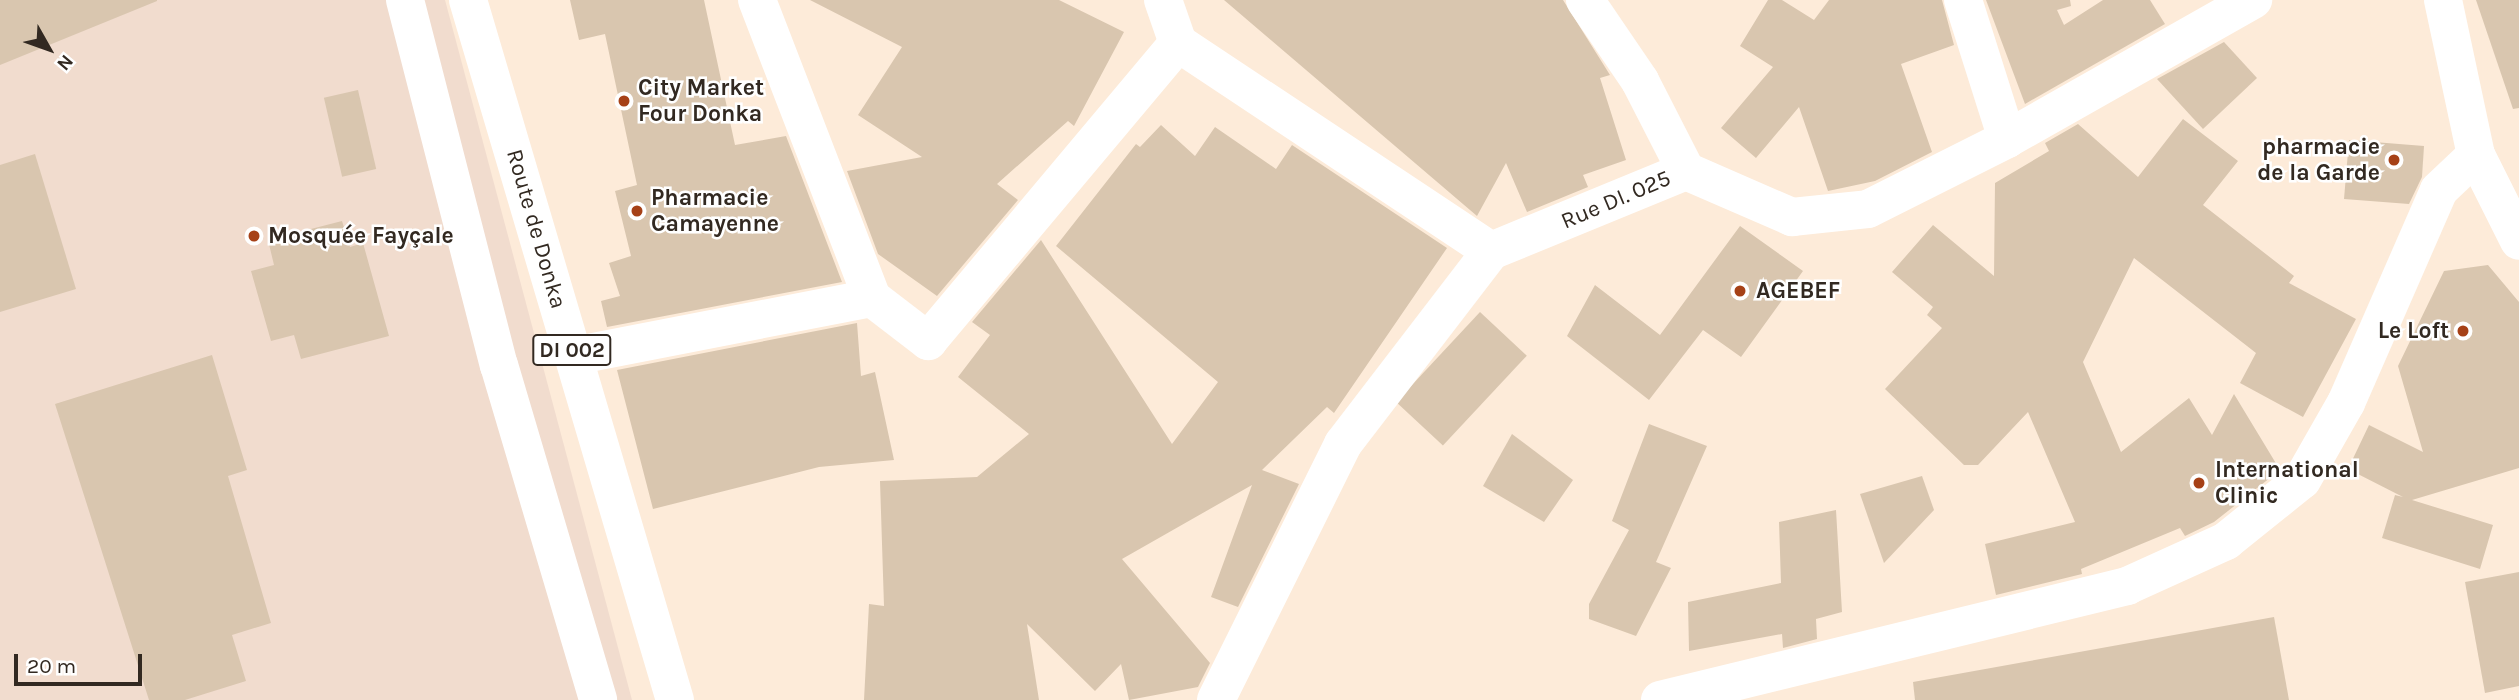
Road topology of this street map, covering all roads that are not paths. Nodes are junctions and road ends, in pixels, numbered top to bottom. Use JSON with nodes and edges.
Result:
{"nodes":[{"id":1,"x":405,"y":0,"type":"edge"},
{"id":2,"x":468,"y":0,"type":"edge"},
{"id":3,"x":757,"y":0,"type":"edge"},
{"id":4,"x":1163,"y":0,"type":"edge"},
{"id":5,"x":1586,"y":0,"type":"edge"},
{"id":6,"x":1963,"y":0,"type":"edge"},
{"id":7,"x":2253,"y":0,"type":"edge"},
{"id":8,"x":2443,"y":0,"type":"edge"},
{"id":9,"x":1178,"y":43,"type":"junction"},
{"id":10,"x":2007,"y":139,"type":"junction"},
{"id":11,"x":2476,"y":155,"type":"junction"},
{"id":12,"x":1686,"y":170,"type":"junction"},
{"id":13,"x":2519,"y":241,"type":"edge"},
{"id":14,"x":1491,"y":251,"type":"junction"},
{"id":15,"x":872,"y":298,"type":"junction"},
{"id":16,"x":573,"y":356,"type":"junction"},
{"id":17,"x":598,"y":700,"type":"edge"},
{"id":18,"x":675,"y":700,"type":"edge"},
{"id":19,"x":1216,"y":700,"type":"edge"},
{"id":20,"x":1660,"y":700,"type":"edge"}],
"edges":[{"from":1,"to":17,"type":"street","number":"DI 002"},
{"from":2,"to":16,"type":"street","name":"Route de Donka","number":"DI 002"},
{"from":3,"to":15,"type":"street"},
{"from":4,"to":9,"type":"street"},
{"from":5,"to":12,"type":"street"},
{"from":6,"to":10,"type":"street"},
{"from":7,"to":10,"type":"street","name":"Rue DI. 025"},
{"from":8,"to":11,"type":"street"},
{"from":9,"to":14,"type":"street"},
{"from":9,"to":15,"type":"street"},
{"from":10,"to":12,"type":"street","name":"Rue DI. 025"},
{"from":11,"to":13,"type":"street"},
{"from":11,"to":20,"type":"street"},
{"from":12,"to":14,"type":"street","name":"Rue DI. 025"},
{"from":14,"to":19,"type":"street","name":"Rue DI. 025"},
{"from":15,"to":16,"type":"street"},
{"from":16,"to":18,"type":"street","name":"Route de Donka","number":"DI 002"}]}
